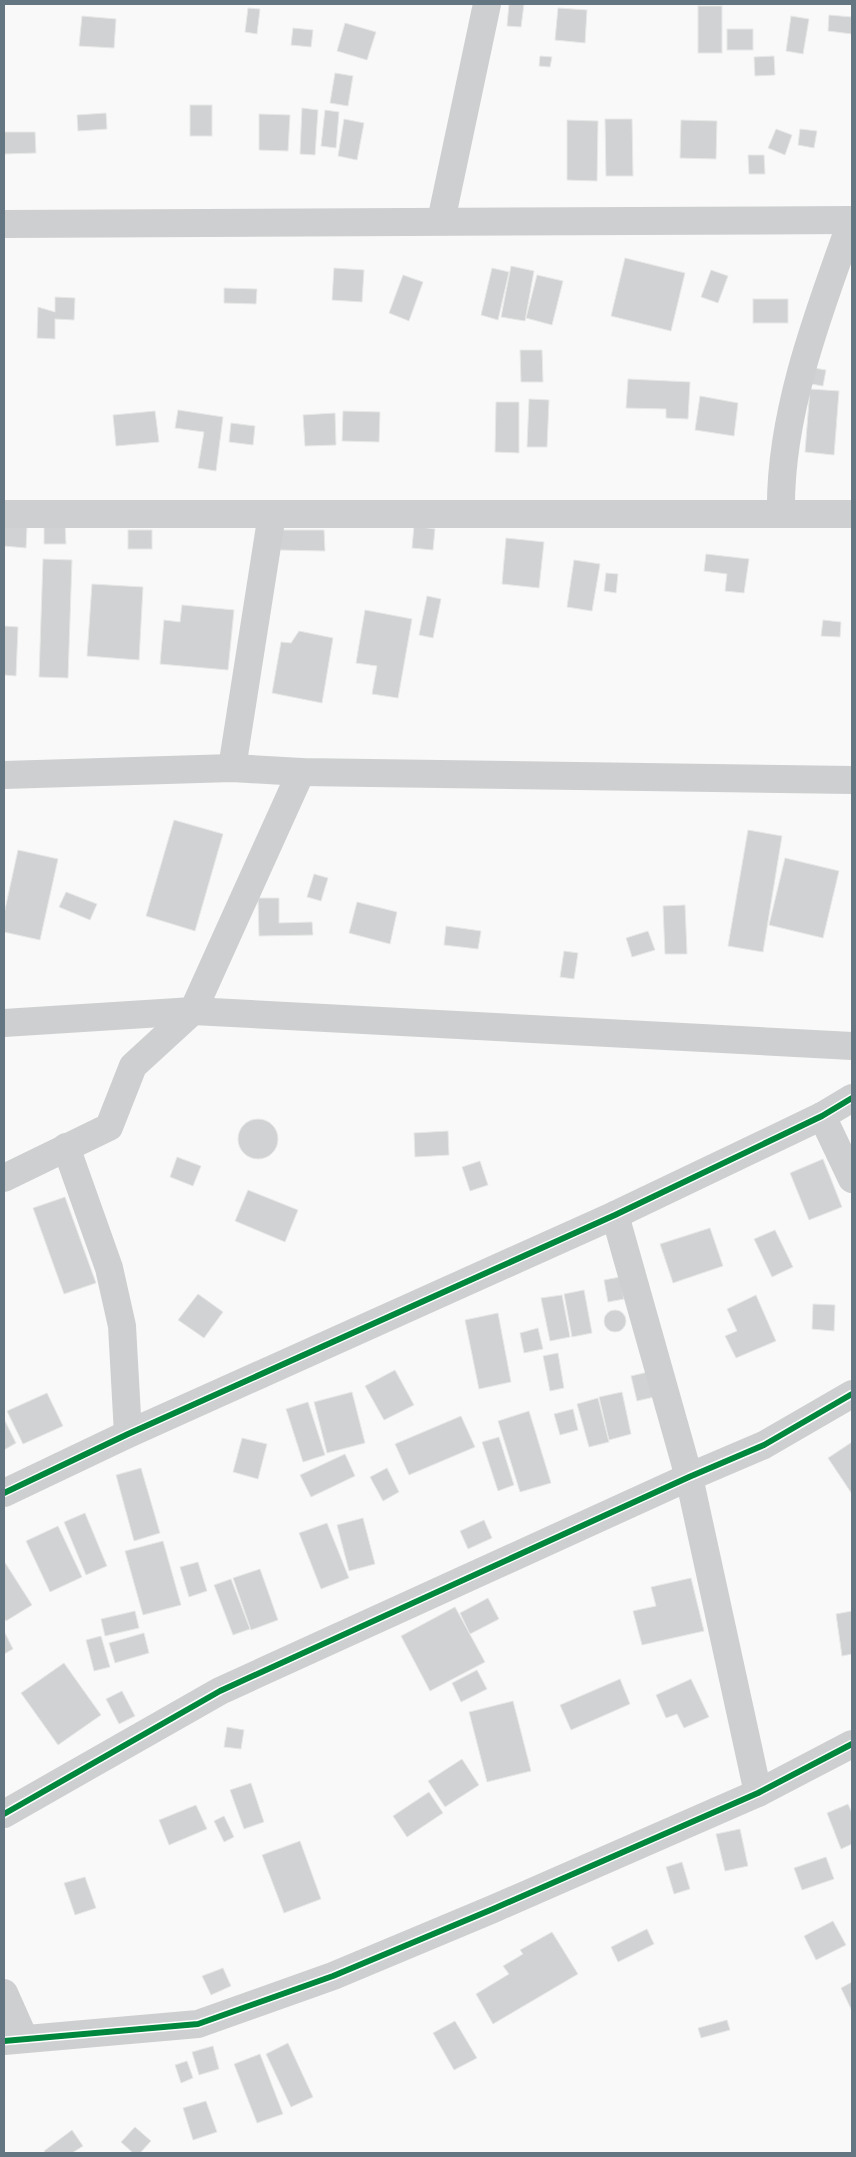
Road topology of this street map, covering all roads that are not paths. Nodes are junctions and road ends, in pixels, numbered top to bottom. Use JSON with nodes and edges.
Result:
{"nodes":[{"id":1,"x":486,"y":4,"type":"edge"},
{"id":2,"x":852,"y":220,"type":"edge"},
{"id":3,"x":441,"y":221,"type":"junction"},
{"id":4,"x":4,"y":224,"type":"edge"},
{"id":5,"x":782,"y":513,"type":"junction"},
{"id":6,"x":4,"y":514,"type":"edge"},
{"id":7,"x":272,"y":514,"type":"junction"},
{"id":8,"x":852,"y":514,"type":"edge"},
{"id":9,"x":232,"y":768,"type":"junction"},
{"id":10,"x":301,"y":772,"type":"junction"},
{"id":11,"x":4,"y":775,"type":"edge"},
{"id":12,"x":852,"y":780,"type":"edge"},
{"id":13,"x":193,"y":1011,"type":"junction"},
{"id":14,"x":4,"y":1024,"type":"edge"},
{"id":15,"x":852,"y":1046,"type":"edge"},
{"id":16,"x":852,"y":1098,"type":"edge"},
{"id":17,"x":822,"y":1116,"type":"junction"},
{"id":18,"x":66,"y":1147,"type":"junction"},
{"id":19,"x":4,"y":1178,"type":"edge"},
{"id":20,"x":852,"y":1179,"type":"edge"},
{"id":21,"x":615,"y":1215,"type":"junction"},
{"id":22,"x":852,"y":1394,"type":"edge"},
{"id":23,"x":128,"y":1434,"type":"junction"},
{"id":24,"x":689,"y":1477,"type":"junction"},
{"id":25,"x":4,"y":1492,"type":"edge"},
{"id":26,"x":852,"y":1744,"type":"edge"},
{"id":27,"x":758,"y":1793,"type":"junction"},
{"id":28,"x":4,"y":1814,"type":"edge"},
{"id":29,"x":4,"y":1993,"type":"edge"},
{"id":30,"x":14,"y":2040,"type":"edge"}],
"edges":[{"from":1,"to":3,"type":"street"},
{"from":2,"to":3,"type":"street"},
{"from":2,"to":5,"type":"street"},
{"from":3,"to":4,"type":"street"},
{"from":5,"to":7,"type":"street"},
{"from":5,"to":8,"type":"street"},
{"from":6,"to":7,"type":"street"},
{"from":7,"to":9,"type":"street"},
{"from":9,"to":10,"type":"street"},
{"from":9,"to":11,"type":"street"},
{"from":10,"to":12,"type":"street"},
{"from":10,"to":13,"type":"street"},
{"from":13,"to":14,"type":"street"},
{"from":13,"to":15,"type":"street"},
{"from":13,"to":18,"type":"street"},
{"from":16,"to":17,"type":"street"},
{"from":17,"to":20,"type":"street"},
{"from":17,"to":21,"type":"street"},
{"from":18,"to":19,"type":"street"},
{"from":18,"to":23,"type":"street"},
{"from":21,"to":23,"type":"street"},
{"from":21,"to":24,"type":"street"},
{"from":22,"to":24,"type":"street"},
{"from":23,"to":25,"type":"street"},
{"from":24,"to":27,"type":"street"},
{"from":24,"to":28,"type":"street"},
{"from":26,"to":27,"type":"street"},
{"from":27,"to":30,"type":"street"},
{"from":29,"to":30,"type":"street"}]}
